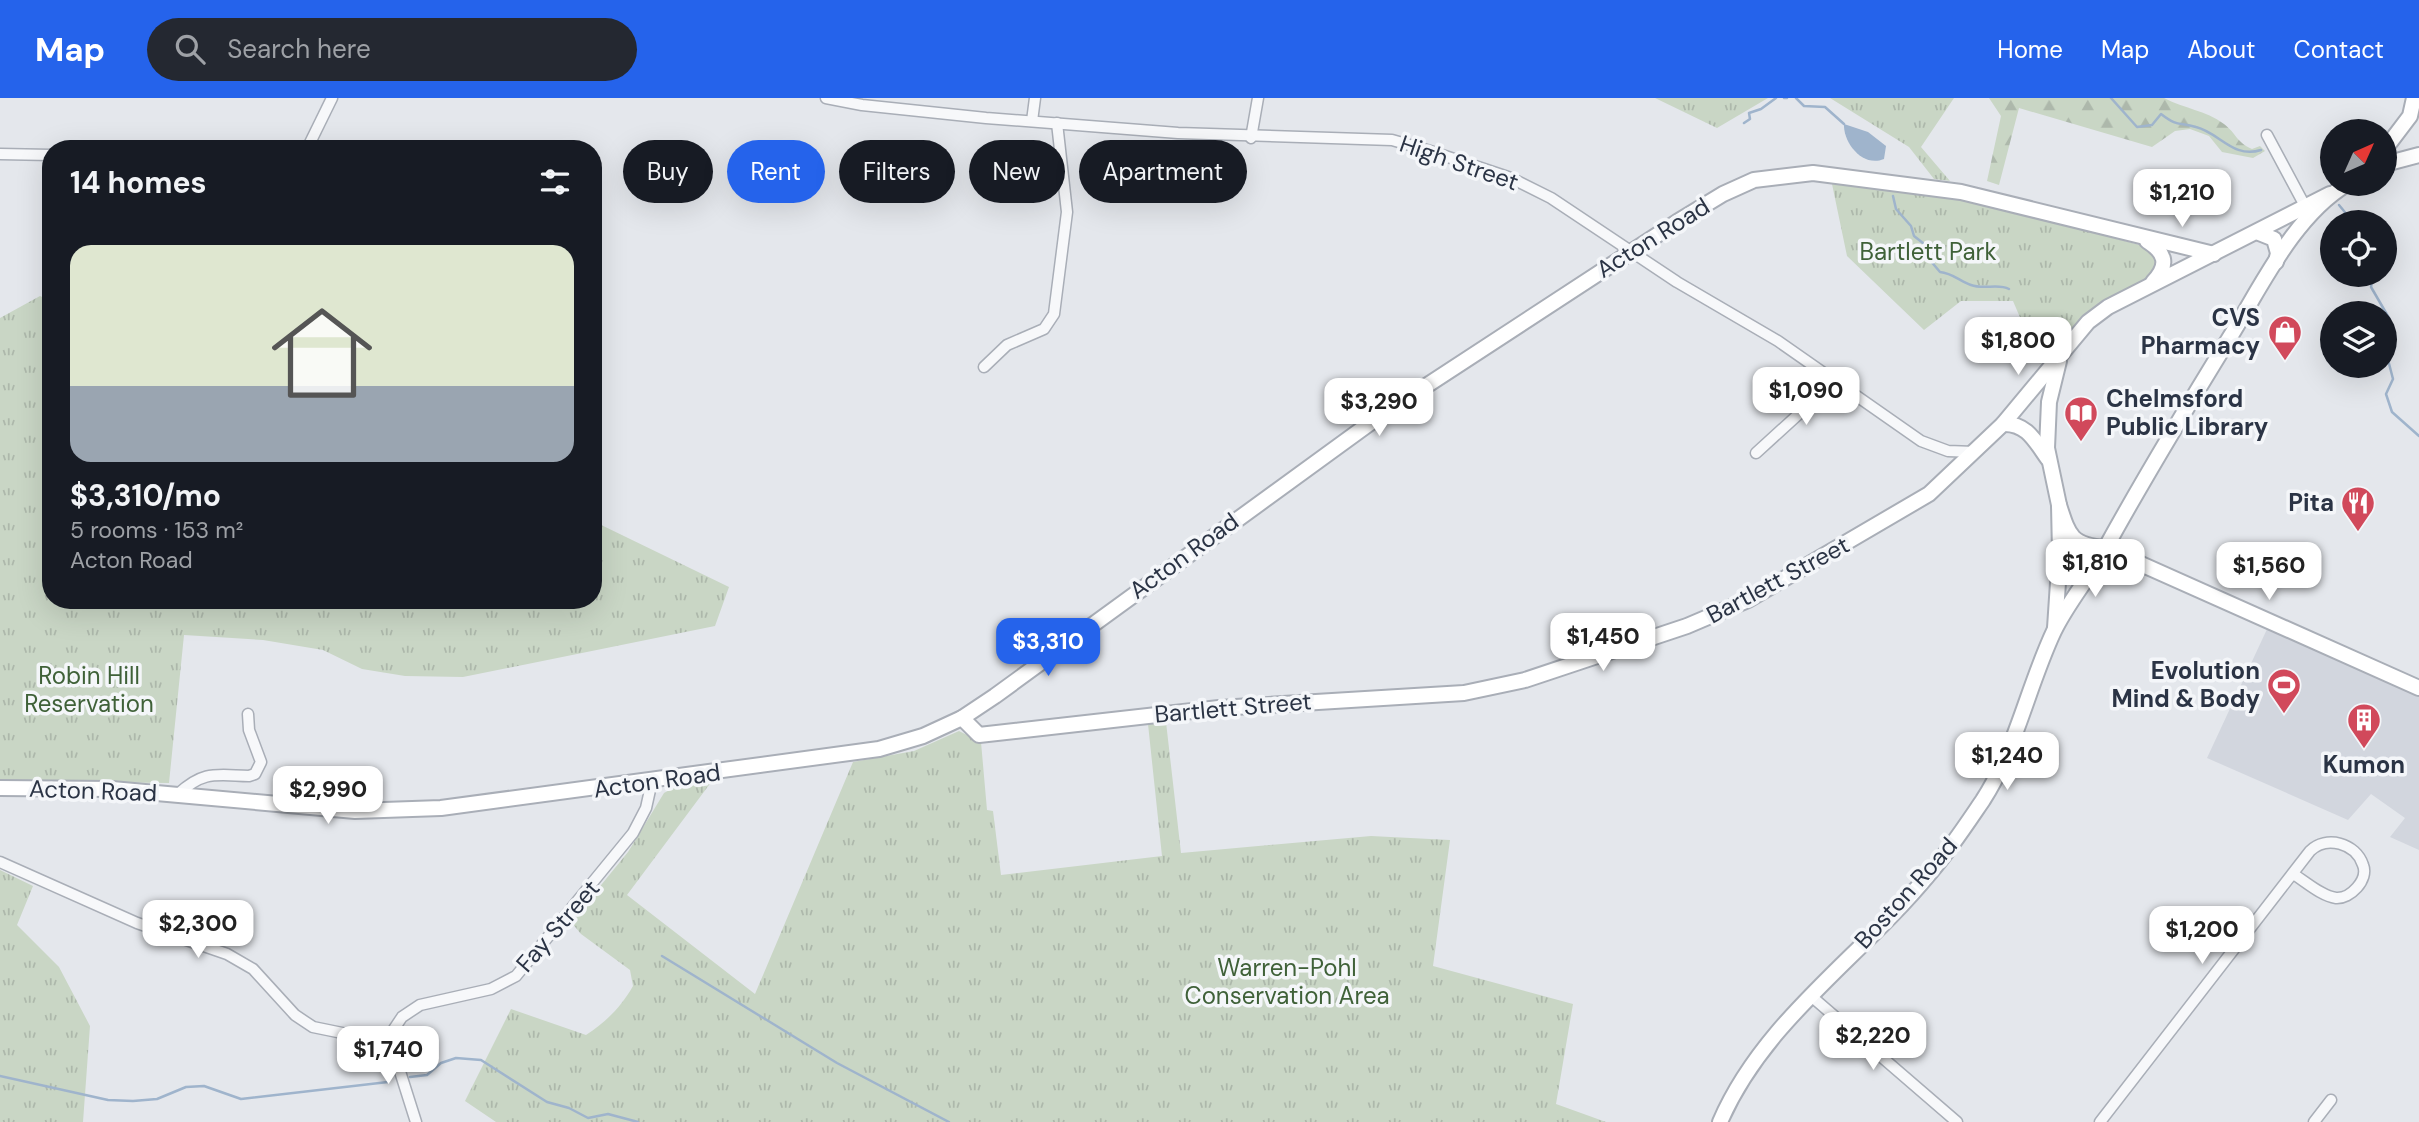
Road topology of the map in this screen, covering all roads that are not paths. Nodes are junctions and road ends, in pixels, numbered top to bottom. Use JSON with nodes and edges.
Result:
{"nodes":[{"id":1,"x":332,"y":98,"type":"edge"},
{"id":2,"x":826,"y":98,"type":"edge"},
{"id":3,"x":1035,"y":98,"type":"edge"},
{"id":4,"x":1258,"y":98,"type":"edge"},
{"id":5,"x":2414,"y":98,"type":"edge"},
{"id":6,"x":1032,"y":121,"type":"junction"},
{"id":7,"x":1057,"y":123,"type":"junction"},
{"id":8,"x":2398,"y":132,"type":"edge"},
{"id":9,"x":2267,"y":135,"type":"dead end"},
{"id":10,"x":1251,"y":138,"type":"junction"},
{"id":11,"x":311,"y":140,"type":"edge"},
{"id":12,"x":0,"y":153,"type":"edge"},
{"id":13,"x":42,"y":155,"type":"edge"},
{"id":14,"x":2419,"y":155,"type":"edge"},
{"id":15,"x":2398,"y":161,"type":"edge"},
{"id":16,"x":2326,"y":196,"type":"edge"},
{"id":17,"x":2328,"y":196,"type":"edge"},
{"id":18,"x":2305,"y":206,"type":"junction"},
{"id":19,"x":2259,"y":233,"type":"junction"},
{"id":20,"x":2143,"y":238,"type":"junction"},
{"id":21,"x":1632,"y":251,"type":"junction"},
{"id":22,"x":2214,"y":254,"type":"junction"},
{"id":23,"x":2276,"y":263,"type":"junction"},
{"id":24,"x":2151,"y":285,"type":"junction"},
{"id":25,"x":2061,"y":356,"type":"junction"},
{"id":26,"x":984,"y":367,"type":"dead end"},
{"id":27,"x":1836,"y":380,"type":"junction"},
{"id":28,"x":2003,"y":424,"type":"junction"},
{"id":29,"x":1974,"y":452,"type":"junction"},
{"id":30,"x":1756,"y":453,"type":"dead end"},
{"id":31,"x":2049,"y":461,"type":"junction"},
{"id":32,"x":2059,"y":505,"type":"junction"},
{"id":33,"x":2119,"y":519,"type":"junction"},
{"id":34,"x":2079,"y":544,"type":"junction"},
{"id":35,"x":2105,"y":548,"type":"junction"},
{"id":36,"x":2054,"y":631,"type":"junction"},
{"id":37,"x":2419,"y":688,"type":"edge"},
{"id":38,"x":248,"y":714,"type":"dead end"},
{"id":39,"x":962,"y":718,"type":"junction"},
{"id":40,"x":652,"y":781,"type":"junction"},
{"id":41,"x":0,"y":788,"type":"edge"},
{"id":42,"x":178,"y":794,"type":"junction"},
{"id":43,"x":0,"y":862,"type":"edge"},
{"id":44,"x":2293,"y":874,"type":"junction"},
{"id":45,"x":1811,"y":996,"type":"junction"},
{"id":46,"x":391,"y":1043,"type":"junction"},
{"id":47,"x":2331,"y":1100,"type":"dead end"},
{"id":48,"x":416,"y":1122,"type":"edge"},
{"id":49,"x":1720,"y":1122,"type":"edge"},
{"id":50,"x":1957,"y":1122,"type":"edge"},
{"id":51,"x":2100,"y":1122,"type":"edge"},
{"id":52,"x":2314,"y":1122,"type":"edge"}],
"edges":[{"from":1,"to":11,"type":"street"},
{"from":2,"to":6,"type":"street","name":"High Street"},
{"from":3,"to":6,"type":"street"},
{"from":4,"to":10,"type":"street"},
{"from":5,"to":8,"type":"main road"},
{"from":6,"to":7,"type":"street","name":"High Street"},
{"from":7,"to":10,"type":"street","name":"High Street"},
{"from":7,"to":26,"type":"street"},
{"from":9,"to":18,"type":"street"},
{"from":10,"to":21,"type":"street","name":"High Street"},
{"from":12,"to":13,"type":"street"},
{"from":14,"to":15,"type":"main road"},
{"from":16,"to":18,"type":"main road","name":"Bartlett Street"},
{"from":17,"to":23,"type":"main road","name":"Boston Road"},
{"from":18,"to":19,"type":"main road","name":"Bartlett Street"},
{"from":19,"to":22,"type":"main road","name":"Bartlett Street"},
{"from":19,"to":23,"type":"main road"},
{"from":20,"to":21,"type":"main road","name":"Acton Road"},
{"from":20,"to":22,"type":"main road","name":"Acton Road"},
{"from":20,"to":24,"type":"main road"},
{"from":21,"to":27,"type":"street","name":"High Street"},
{"from":21,"to":39,"type":"main road","name":"Acton Road"},
{"from":22,"to":24,"type":"main road","name":"Bartlett Street"},
{"from":23,"to":33,"type":"main road","name":"Boston Road"},
{"from":24,"to":25,"type":"main road","name":"Bartlett Street"},
{"from":25,"to":28,"type":"main road","name":"Bartlett Street"},
{"from":25,"to":31,"type":"main road"},
{"from":27,"to":29,"type":"street","name":"High Street"},
{"from":27,"to":30,"type":"street"},
{"from":28,"to":29,"type":"main road","name":"Bartlett Street"},
{"from":28,"to":31,"type":"main road"},
{"from":29,"to":39,"type":"main road","name":"Bartlett Street"},
{"from":31,"to":32,"type":"main road"},
{"from":32,"to":34,"type":"main road"},
{"from":32,"to":36,"type":"main road"},
{"from":33,"to":34,"type":"main road"},
{"from":33,"to":35,"type":"main road","name":"Boston Road"},
{"from":34,"to":35,"type":"main road"},
{"from":35,"to":36,"type":"main road","name":"Boston Road"},
{"from":35,"to":37,"type":"main road"},
{"from":36,"to":45,"type":"main road","name":"Boston Road"},
{"from":38,"to":42,"type":"street"},
{"from":39,"to":40,"type":"main road","name":"Acton Road"},
{"from":40,"to":42,"type":"main road","name":"Acton Road"},
{"from":40,"to":46,"type":"street","name":"Fay Street"},
{"from":41,"to":42,"type":"main road","name":"Acton Road"},
{"from":43,"to":46,"type":"street"},
{"from":44,"to":44,"type":"street"},
{"from":44,"to":51,"type":"street"},
{"from":45,"to":49,"type":"main road","name":"Boston Road"},
{"from":45,"to":50,"type":"street"},
{"from":46,"to":48,"type":"street"},
{"from":47,"to":52,"type":"street"}]}
